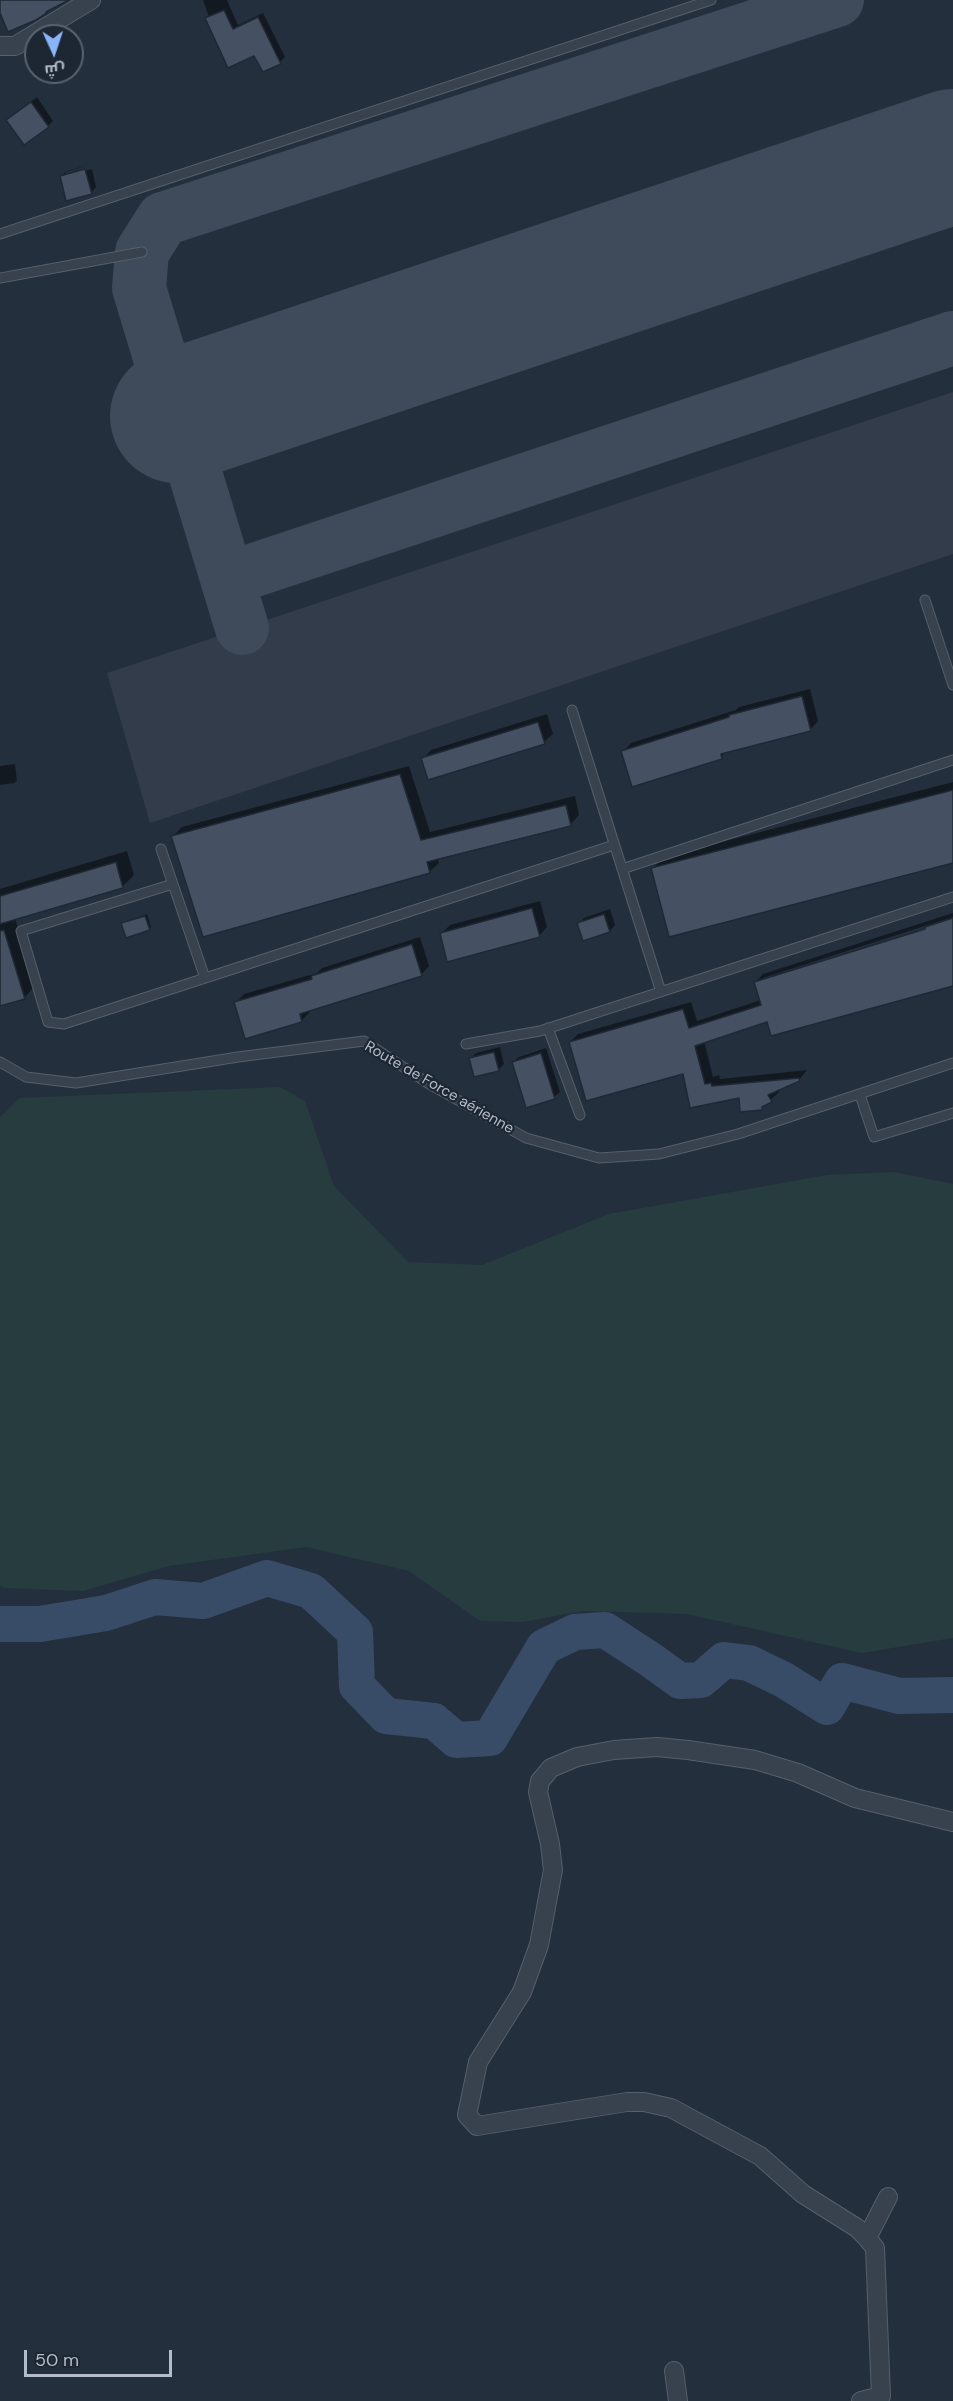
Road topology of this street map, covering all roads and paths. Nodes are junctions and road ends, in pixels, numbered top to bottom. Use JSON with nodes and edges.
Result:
{"nodes":[{"id":1,"x":91,"y":0,"type":"edge"},
{"id":2,"x":711,"y":0,"type":"edge"},
{"id":3,"x":0,"y":46,"type":"edge"},
{"id":4,"x":0,"y":234,"type":"edge"},
{"id":5,"x":142,"y":252,"type":"dead end"},
{"id":6,"x":0,"y":278,"type":"edge"},
{"id":7,"x":925,"y":600,"type":"dead end"},
{"id":8,"x":953,"y":685,"type":"edge"},
{"id":9,"x":572,"y":710,"type":"dead end"},
{"id":10,"x":953,"y":760,"type":"edge"},
{"id":11,"x":614,"y":844,"type":"junction"},
{"id":12,"x":161,"y":849,"type":"dead end"},
{"id":13,"x":622,"y":870,"type":"junction"},
{"id":14,"x":173,"y":884,"type":"junction"},
{"id":15,"x":953,"y":897,"type":"edge"},
{"id":16,"x":205,"y":978,"type":"junction"},
{"id":17,"x":661,"y":992,"type":"junction"},
{"id":18,"x":548,"y":1028,"type":"junction"},
{"id":19,"x":466,"y":1044,"type":"dead end"},
{"id":20,"x":0,"y":1062,"type":"edge"},
{"id":21,"x":953,"y":1064,"type":"edge"},
{"id":22,"x":860,"y":1095,"type":"junction"},
{"id":23,"x":953,"y":1113,"type":"edge"},
{"id":24,"x":580,"y":1115,"type":"dead end"},
{"id":25,"x":953,"y":1822,"type":"edge"},
{"id":26,"x":888,"y":2197,"type":"dead end"},
{"id":27,"x":867,"y":2238,"type":"junction"},
{"id":28,"x":675,"y":2372,"type":"dead end"},
{"id":29,"x":678,"y":2401,"type":"edge"},
{"id":30,"x":861,"y":2401,"type":"edge"}],
"edges":[{"from":1,"to":3,"type":"street"},
{"from":2,"to":4,"type":"lane"},
{"from":5,"to":6,"type":"lane"},
{"from":7,"to":8,"type":"lane"},
{"from":9,"to":11,"type":"lane"},
{"from":10,"to":13,"type":"lane"},
{"from":11,"to":13,"type":"lane"},
{"from":11,"to":16,"type":"lane"},
{"from":12,"to":14,"type":"lane"},
{"from":13,"to":17,"type":"lane"},
{"from":14,"to":16,"type":"lane"},
{"from":14,"to":16,"type":"lane"},
{"from":15,"to":17,"type":"lane"},
{"from":17,"to":18,"type":"lane"},
{"from":18,"to":19,"type":"lane"},
{"from":18,"to":24,"type":"lane"},
{"from":20,"to":22,"type":"lane","name":"Route de Force aérienne"},
{"from":21,"to":22,"type":"lane","name":"Route de Force aérienne"},
{"from":22,"to":23,"type":"lane"},
{"from":25,"to":27,"type":"street"},
{"from":26,"to":27,"type":"street"},
{"from":27,"to":30,"type":"street"},
{"from":28,"to":29,"type":"street"}]}
